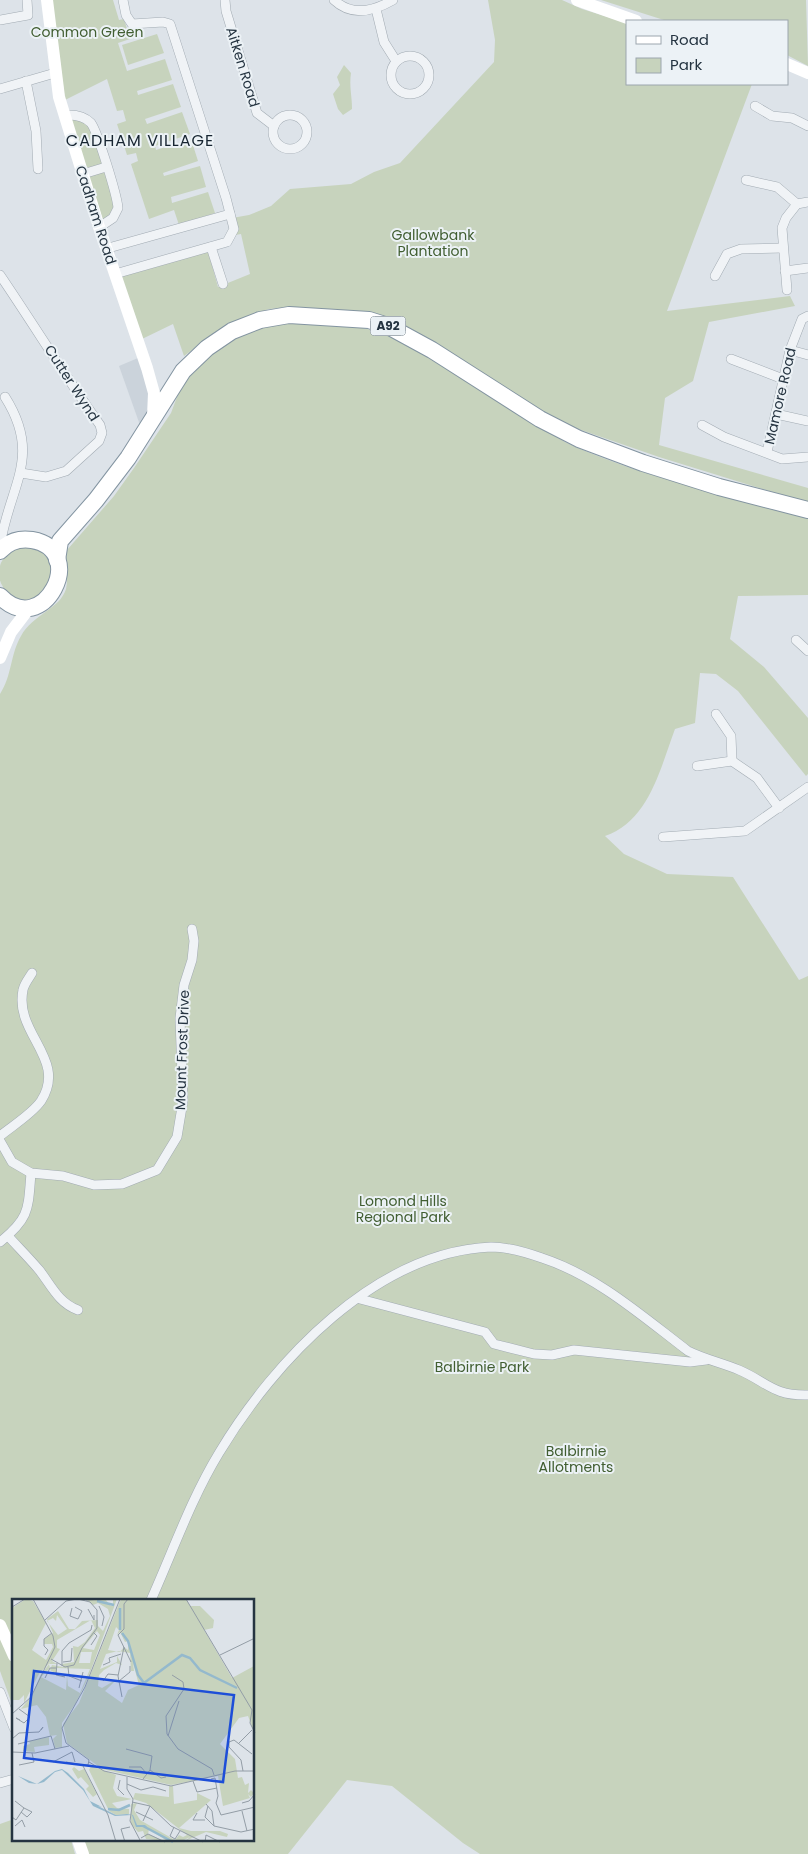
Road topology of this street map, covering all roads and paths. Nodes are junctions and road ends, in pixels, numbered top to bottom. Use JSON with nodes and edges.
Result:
{"nodes":[{"id":1,"x":28,"y":0,"type":"edge"},
{"id":2,"x":47,"y":0,"type":"edge"},
{"id":3,"x":123,"y":0,"type":"edge"},
{"id":4,"x":225,"y":0,"type":"edge"},
{"id":5,"x":334,"y":0,"type":"edge"},
{"id":6,"x":393,"y":0,"type":"edge"},
{"id":7,"x":577,"y":0,"type":"edge"},
{"id":8,"x":376,"y":9,"type":"junction"},
{"id":9,"x":3,"y":19,"type":"edge"},
{"id":10,"x":633,"y":20,"type":"edge"},
{"id":11,"x":396,"y":61,"type":"junction"},
{"id":12,"x":788,"y":64,"type":"edge"},
{"id":13,"x":54,"y":73,"type":"junction"},
{"id":14,"x":808,"y":74,"type":"edge"},
{"id":15,"x":26,"y":81,"type":"junction"},
{"id":16,"x":0,"y":89,"type":"edge"},
{"id":17,"x":756,"y":106,"type":"dead end"},
{"id":18,"x":70,"y":115,"type":"dead end"},
{"id":19,"x":274,"y":126,"type":"dead end"},
{"id":20,"x":808,"y":126,"type":"edge"},
{"id":21,"x":106,"y":167,"type":"junction"},
{"id":22,"x":38,"y":169,"type":"dead end"},
{"id":23,"x":82,"y":174,"type":"junction"},
{"id":24,"x":746,"y":180,"type":"dead end"},
{"id":25,"x":808,"y":202,"type":"edge"},
{"id":26,"x":797,"y":204,"type":"junction"},
{"id":27,"x":230,"y":214,"type":"junction"},
{"id":28,"x":104,"y":224,"type":"dead end"},
{"id":29,"x":112,"y":246,"type":"dead end"},
{"id":30,"x":211,"y":246,"type":"junction"},
{"id":31,"x":783,"y":248,"type":"junction"},
{"id":32,"x":808,"y":268,"type":"edge"},
{"id":33,"x":785,"y":271,"type":"junction"},
{"id":34,"x":115,"y":274,"type":"junction"},
{"id":35,"x":0,"y":275,"type":"edge"},
{"id":36,"x":715,"y":276,"type":"dead end"},
{"id":37,"x":223,"y":284,"type":"dead end"},
{"id":38,"x":787,"y":290,"type":"dead end"},
{"id":39,"x":808,"y":316,"type":"edge"},
{"id":40,"x":790,"y":350,"type":"junction"},
{"id":41,"x":808,"y":354,"type":"edge"},
{"id":42,"x":731,"y":359,"type":"dead end"},
{"id":43,"x":147,"y":368,"type":"junction"},
{"id":44,"x":783,"y":379,"type":"junction"},
{"id":45,"x":170,"y":390,"type":"junction"},
{"id":46,"x":5,"y":396,"type":"dead end"},
{"id":47,"x":776,"y":414,"type":"junction"},
{"id":48,"x":152,"y":420,"type":"junction"},
{"id":49,"x":808,"y":422,"type":"edge"},
{"id":50,"x":702,"y":425,"type":"dead end"},
{"id":51,"x":767,"y":452,"type":"junction"},
{"id":52,"x":808,"y":457,"type":"edge"},
{"id":53,"x":21,"y":473,"type":"junction"},
{"id":54,"x":808,"y":510,"type":"edge"},
{"id":55,"x":83,"y":515,"type":"junction"},
{"id":56,"x":6,"y":519,"type":"junction"},
{"id":57,"x":28,"y":540,"type":"junction"},
{"id":58,"x":0,"y":546,"type":"edge"},
{"id":59,"x":0,"y":551,"type":"edge"},
{"id":60,"x":57,"y":560,"type":"junction"},
{"id":61,"x":4,"y":599,"type":"edge"},
{"id":62,"x":30,"y":607,"type":"junction"},
{"id":63,"x":11,"y":632,"type":"junction"},
{"id":64,"x":796,"y":640,"type":"dead end"},
{"id":65,"x":808,"y":651,"type":"edge"},
{"id":66,"x":0,"y":658,"type":"edge"},
{"id":67,"x":716,"y":714,"type":"dead end"},
{"id":68,"x":732,"y":761,"type":"junction"},
{"id":69,"x":697,"y":766,"type":"dead end"},
{"id":70,"x":808,"y":787,"type":"edge"},
{"id":71,"x":779,"y":808,"type":"junction"},
{"id":72,"x":663,"y":837,"type":"dead end"},
{"id":73,"x":192,"y":929,"type":"dead end"},
{"id":74,"x":32,"y":973,"type":"dead end"},
{"id":75,"x":0,"y":1136,"type":"edge"},
{"id":76,"x":0,"y":1141,"type":"edge"},
{"id":77,"x":31,"y":1173,"type":"junction"},
{"id":78,"x":8,"y":1236,"type":"junction"},
{"id":79,"x":0,"y":1242,"type":"edge"},
{"id":80,"x":360,"y":1299,"type":"junction"},
{"id":81,"x":78,"y":1310,"type":"dead end"},
{"id":82,"x":706,"y":1360,"type":"junction"},
{"id":83,"x":808,"y":1395,"type":"edge"},
{"id":84,"x":151,"y":1599,"type":"edge"},
{"id":85,"x":0,"y":1624,"type":"edge"},
{"id":86,"x":12,"y":1651,"type":"edge"},
{"id":87,"x":0,"y":1692,"type":"edge"},
{"id":88,"x":12,"y":1723,"type":"edge"},
{"id":89,"x":79,"y":1842,"type":"edge"},
{"id":90,"x":83,"y":1854,"type":"edge"}],
"edges":[{"from":1,"to":9,"type":"street"},
{"from":2,"to":13,"type":"street","name":"Cadham Road"},
{"from":3,"to":27,"type":"street"},
{"from":4,"to":19,"type":"street","name":"Aitken Road"},
{"from":5,"to":8,"type":"street"},
{"from":6,"to":8,"type":"street"},
{"from":7,"to":10,"type":"street"},
{"from":8,"to":11,"type":"street"},
{"from":11,"to":11,"type":"street"},
{"from":12,"to":14,"type":"street"},
{"from":13,"to":15,"type":"street"},
{"from":13,"to":23,"type":"street","name":"Cadham Road"},
{"from":15,"to":16,"type":"street"},
{"from":15,"to":22,"type":"street"},
{"from":17,"to":20,"type":"street"},
{"from":18,"to":21,"type":"street"},
{"from":21,"to":23,"type":"street"},
{"from":21,"to":28,"type":"street"},
{"from":23,"to":34,"type":"street","name":"Cadham Road"},
{"from":24,"to":26,"type":"street"},
{"from":25,"to":26,"type":"street"},
{"from":26,"to":31,"type":"street"},
{"from":27,"to":29,"type":"street"},
{"from":27,"to":30,"type":"street"},
{"from":30,"to":34,"type":"street"},
{"from":30,"to":37,"type":"street"},
{"from":31,"to":33,"type":"street"},
{"from":31,"to":36,"type":"street"},
{"from":32,"to":33,"type":"street"},
{"from":33,"to":38,"type":"street"},
{"from":34,"to":43,"type":"street","name":"Cadham Road"},
{"from":35,"to":53,"type":"street","name":"Cutter Wynd"},
{"from":39,"to":40,"type":"street","name":"Mamore Road"},
{"from":40,"to":41,"type":"street"},
{"from":40,"to":44,"type":"street","name":"Mamore Road"},
{"from":42,"to":44,"type":"street"},
{"from":43,"to":45,"type":"street","name":"Cadham Road"},
{"from":43,"to":48,"type":"street","name":"Cadham Road"},
{"from":44,"to":47,"type":"street","name":"Mamore Road"},
{"from":45,"to":48,"type":"highway","number":"A92"},
{"from":45,"to":54,"type":"highway","number":"A92"},
{"from":46,"to":53,"type":"street"},
{"from":47,"to":49,"type":"street"},
{"from":47,"to":51,"type":"street","name":"Mamore Road"},
{"from":48,"to":55,"type":"highway","number":"A92"},
{"from":50,"to":51,"type":"street"},
{"from":51,"to":52,"type":"street"},
{"from":53,"to":56,"type":"street"},
{"from":55,"to":57,"type":"highway","number":"A92"},
{"from":55,"to":60,"type":"highway","number":"A92"},
{"from":56,"to":57,"type":"street"},
{"from":56,"to":58,"type":"street"},
{"from":57,"to":59,"type":"highway","number":"A92"},
{"from":57,"to":60,"type":"highway"},
{"from":60,"to":62,"type":"highway","number":"A92"},
{"from":61,"to":62,"type":"highway"},
{"from":61,"to":63,"type":"street"},
{"from":62,"to":63,"type":"street"},
{"from":63,"to":66,"type":"street"},
{"from":64,"to":65,"type":"street"},
{"from":67,"to":68,"type":"street"},
{"from":68,"to":69,"type":"street"},
{"from":68,"to":71,"type":"street"},
{"from":70,"to":71,"type":"street"},
{"from":71,"to":72,"type":"street"},
{"from":73,"to":77,"type":"street","name":"Mount Frost Drive"},
{"from":74,"to":75,"type":"street"},
{"from":76,"to":77,"type":"street","name":"Mount Frost Drive"},
{"from":77,"to":78,"type":"street"},
{"from":78,"to":79,"type":"street"},
{"from":78,"to":81,"type":"street"},
{"from":80,"to":82,"type":"street"},
{"from":80,"to":82,"type":"street"},
{"from":80,"to":84,"type":"street"},
{"from":82,"to":83,"type":"street"},
{"from":85,"to":86,"type":"street"},
{"from":87,"to":88,"type":"street"},
{"from":89,"to":90,"type":"street"}]}
